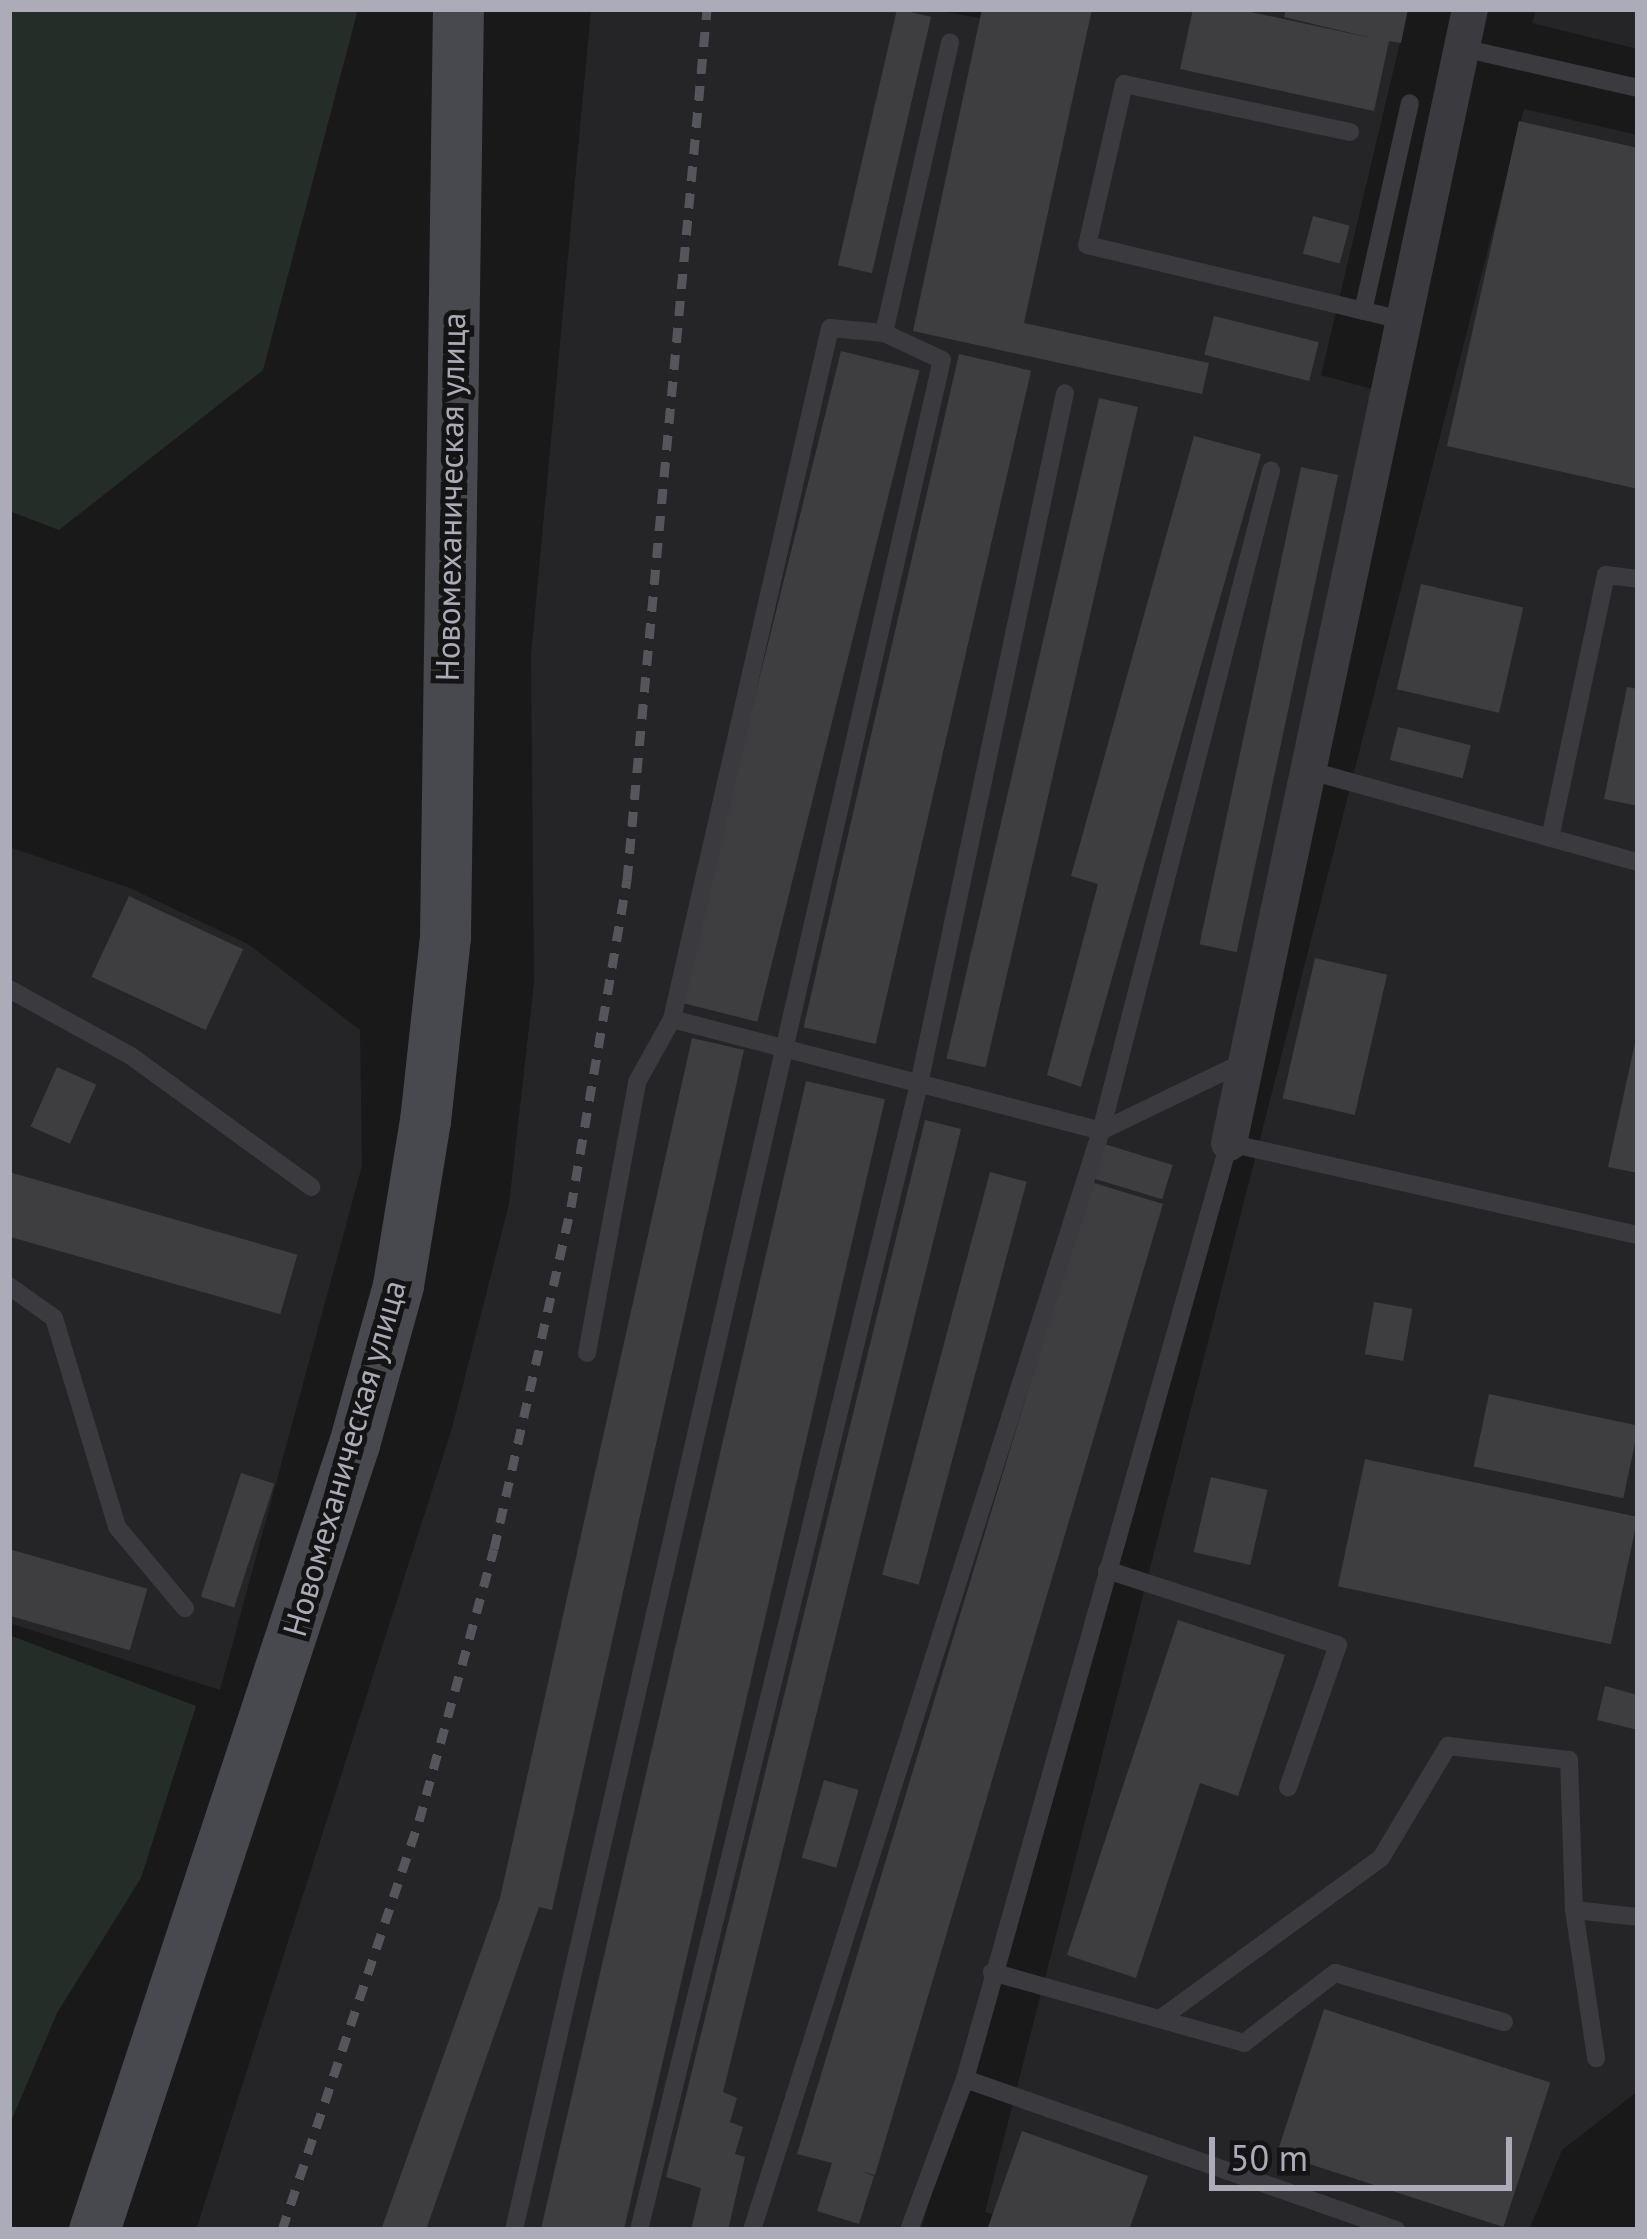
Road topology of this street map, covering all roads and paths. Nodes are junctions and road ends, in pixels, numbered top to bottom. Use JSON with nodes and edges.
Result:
{"nodes":[{"id":1,"x":458,"y":9,"type":"edge"},
{"id":2,"x":1470,"y":9,"type":"edge"},
{"id":3,"x":950,"y":42,"type":"dead end"},
{"id":4,"x":1462,"y":48,"type":"junction"},
{"id":5,"x":1638,"y":88,"type":"edge"},
{"id":6,"x":1410,"y":103,"type":"dead end"},
{"id":7,"x":1350,"y":132,"type":"dead end"},
{"id":8,"x":1363,"y":310,"type":"junction"},
{"id":9,"x":1405,"y":321,"type":"junction"},
{"id":10,"x":884,"y":333,"type":"junction"},
{"id":11,"x":1065,"y":393,"type":"dead end"},
{"id":12,"x":1271,"y":471,"type":"dead end"},
{"id":13,"x":1638,"y":579,"type":"edge"},
{"id":14,"x":1311,"y":771,"type":"junction"},
{"id":15,"x":1550,"y":838,"type":"junction"},
{"id":16,"x":1638,"y":862,"type":"edge"},
{"id":17,"x":9,"y":989,"type":"edge"},
{"id":18,"x":672,"y":1019,"type":"junction"},
{"id":19,"x":783,"y":1051,"type":"junction"},
{"id":20,"x":1251,"y":1058,"type":"junction"},
{"id":21,"x":919,"y":1084,"type":"junction"},
{"id":22,"x":1101,"y":1131,"type":"junction"},
{"id":23,"x":1229,"y":1143,"type":"junction"},
{"id":24,"x":311,"y":1187,"type":"dead end"},
{"id":25,"x":1638,"y":1235,"type":"edge"},
{"id":26,"x":9,"y":1286,"type":"edge"},
{"id":27,"x":587,"y":1353,"type":"dead end"},
{"id":28,"x":1107,"y":1570,"type":"junction"},
{"id":29,"x":185,"y":1608,"type":"dead end"},
{"id":30,"x":1288,"y":1788,"type":"dead end"},
{"id":31,"x":1574,"y":1910,"type":"junction"},
{"id":32,"x":1638,"y":1917,"type":"edge"},
{"id":33,"x":992,"y":1972,"type":"junction"},
{"id":34,"x":1160,"y":2019,"type":"junction"},
{"id":35,"x":1504,"y":2022,"type":"dead end"},
{"id":36,"x":1596,"y":2058,"type":"dead end"},
{"id":37,"x":965,"y":2079,"type":"junction"},
{"id":38,"x":94,"y":2230,"type":"edge"},
{"id":39,"x":514,"y":2230,"type":"edge"},
{"id":40,"x":639,"y":2230,"type":"edge"},
{"id":41,"x":752,"y":2230,"type":"edge"},
{"id":42,"x":909,"y":2230,"type":"edge"},
{"id":43,"x":1396,"y":2230,"type":"edge"}],
"edges":[{"from":1,"to":38,"type":"main road","name":"Новомеханическая улица"},
{"from":2,"to":4,"type":"street"},
{"from":3,"to":10,"type":"lane"},
{"from":4,"to":5,"type":"lane"},
{"from":4,"to":9,"type":"street"},
{"from":6,"to":8,"type":"lane"},
{"from":7,"to":8,"type":"lane"},
{"from":8,"to":9,"type":"lane"},
{"from":9,"to":14,"type":"street"},
{"from":10,"to":18,"type":"lane"},
{"from":10,"to":19,"type":"lane"},
{"from":11,"to":21,"type":"lane"},
{"from":12,"to":22,"type":"lane"},
{"from":13,"to":15,"type":"lane"},
{"from":14,"to":15,"type":"lane"},
{"from":14,"to":20,"type":"street"},
{"from":15,"to":16,"type":"lane"},
{"from":17,"to":24,"type":"lane"},
{"from":18,"to":19,"type":"lane"},
{"from":18,"to":27,"type":"lane"},
{"from":19,"to":21,"type":"lane"},
{"from":19,"to":39,"type":"lane"},
{"from":20,"to":22,"type":"lane"},
{"from":20,"to":23,"type":"street"},
{"from":21,"to":22,"type":"lane"},
{"from":21,"to":40,"type":"lane"},
{"from":22,"to":41,"type":"lane"},
{"from":23,"to":25,"type":"lane"},
{"from":23,"to":28,"type":"lane"},
{"from":26,"to":29,"type":"lane"},
{"from":28,"to":30,"type":"lane"},
{"from":28,"to":33,"type":"lane"},
{"from":31,"to":32,"type":"lane"},
{"from":31,"to":34,"type":"lane"},
{"from":31,"to":36,"type":"lane"},
{"from":33,"to":34,"type":"lane"},
{"from":33,"to":37,"type":"lane"},
{"from":34,"to":35,"type":"lane"},
{"from":37,"to":42,"type":"lane"},
{"from":37,"to":43,"type":"lane"}]}
